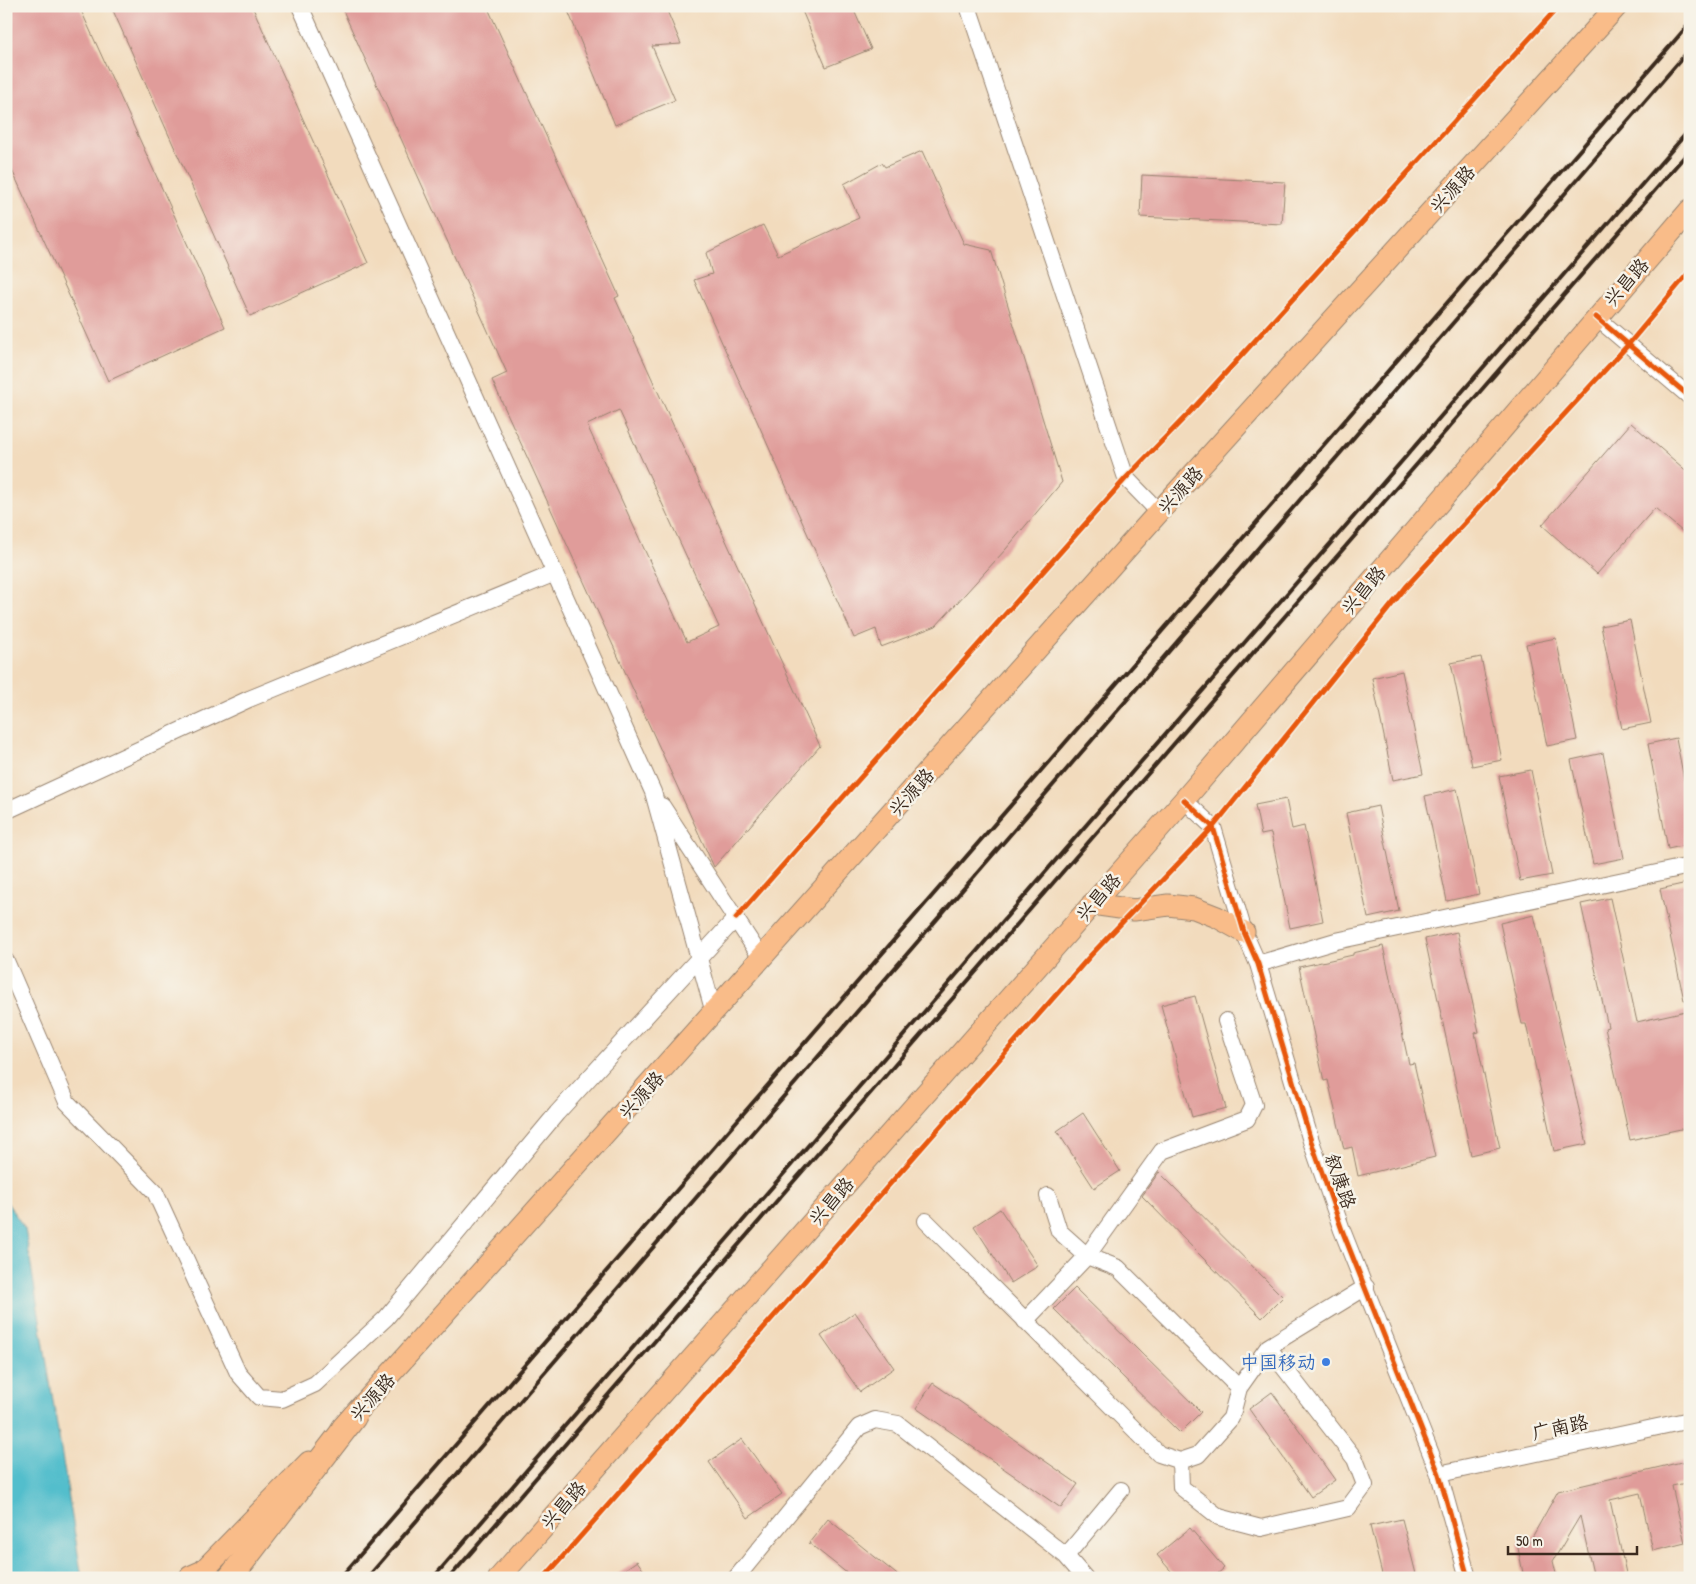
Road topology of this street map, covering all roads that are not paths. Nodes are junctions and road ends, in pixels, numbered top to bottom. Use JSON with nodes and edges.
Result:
{"nodes":[{"id":1,"x":300,"y":6,"type":"edge"},
{"id":2,"x":968,"y":6,"type":"edge"},
{"id":3,"x":1617,"y":6,"type":"edge"},
{"id":4,"x":1690,"y":210,"type":"edge"},
{"id":5,"x":1596,"y":317,"type":"junction"},
{"id":6,"x":1690,"y":397,"type":"edge"},
{"id":7,"x":1159,"y":512,"type":"junction"},
{"id":8,"x":555,"y":573,"type":"junction"},
{"id":9,"x":654,"y":792,"type":"junction"},
{"id":10,"x":1184,"y":800,"type":"junction"},
{"id":11,"x":6,"y":811,"type":"edge"},
{"id":12,"x":1690,"y":866,"type":"edge"},
{"id":13,"x":1092,"y":904,"type":"junction"},
{"id":14,"x":736,"y":918,"type":"junction"},
{"id":15,"x":1244,"y":932,"type":"junction"},
{"id":16,"x":699,"y":959,"type":"junction"},
{"id":17,"x":762,"y":959,"type":"junction"},
{"id":18,"x":6,"y":961,"type":"edge"},
{"id":19,"x":1258,"y":964,"type":"junction"},
{"id":20,"x":714,"y":1014,"type":"junction"},
{"id":21,"x":1226,"y":1021,"type":"dead end"},
{"id":22,"x":1048,"y":1196,"type":"dead end"},
{"id":23,"x":926,"y":1221,"type":"dead end"},
{"id":24,"x":1087,"y":1256,"type":"junction"},
{"id":25,"x":1366,"y":1287,"type":"junction"},
{"id":26,"x":1025,"y":1320,"type":"junction"},
{"id":27,"x":1268,"y":1347,"type":"junction"},
{"id":28,"x":1240,"y":1388,"type":"junction"},
{"id":29,"x":354,"y":1417,"type":"junction"},
{"id":30,"x":1690,"y":1420,"type":"edge"},
{"id":31,"x":1180,"y":1460,"type":"junction"},
{"id":32,"x":1439,"y":1474,"type":"junction"},
{"id":33,"x":1121,"y":1490,"type":"dead end"},
{"id":34,"x":1066,"y":1556,"type":"junction"},
{"id":35,"x":196,"y":1577,"type":"edge"},
{"id":36,"x":230,"y":1578,"type":"edge"},
{"id":37,"x":499,"y":1578,"type":"edge"},
{"id":38,"x":736,"y":1578,"type":"edge"},
{"id":39,"x":1085,"y":1578,"type":"edge"},
{"id":40,"x":1468,"y":1578,"type":"edge"}],
"edges":[{"from":1,"to":8,"type":"street"},
{"from":2,"to":7,"type":"street"},
{"from":3,"to":7,"type":"main road","name":"兴源路"},
{"from":4,"to":5,"type":"main road","name":"兴昌路"},
{"from":5,"to":6,"type":"street"},
{"from":5,"to":10,"type":"main road","name":"兴昌路"},
{"from":7,"to":17,"type":"main road","name":"兴源路"},
{"from":8,"to":9,"type":"street"},
{"from":8,"to":11,"type":"street"},
{"from":9,"to":14,"type":"street"},
{"from":9,"to":16,"type":"street"},
{"from":10,"to":13,"type":"main road","name":"兴昌路"},
{"from":10,"to":15,"type":"street","name":"叙康路"},
{"from":12,"to":19,"type":"street"},
{"from":13,"to":15,"type":"main road"},
{"from":13,"to":37,"type":"main road","name":"兴昌路"},
{"from":14,"to":16,"type":"street"},
{"from":14,"to":17,"type":"street"},
{"from":15,"to":19,"type":"street","name":"叙康路"},
{"from":16,"to":18,"type":"street"},
{"from":16,"to":20,"type":"street"},
{"from":17,"to":20,"type":"main road","name":"兴源路"},
{"from":19,"to":25,"type":"street","name":"叙康路"},
{"from":20,"to":29,"type":"main road","name":"兴源路"},
{"from":21,"to":24,"type":"street"},
{"from":22,"to":24,"type":"street"},
{"from":23,"to":26,"type":"street"},
{"from":24,"to":26,"type":"street"},
{"from":24,"to":28,"type":"street"},
{"from":25,"to":27,"type":"street"},
{"from":25,"to":32,"type":"street","name":"叙康路"},
{"from":26,"to":31,"type":"street"},
{"from":27,"to":28,"type":"street"},
{"from":27,"to":31,"type":"street"},
{"from":28,"to":31,"type":"street"},
{"from":29,"to":35,"type":"main road","name":"兴源路"},
{"from":29,"to":36,"type":"highway"},
{"from":30,"to":32,"type":"street","name":"广南路"},
{"from":32,"to":40,"type":"street","name":"叙康路"},
{"from":33,"to":34,"type":"street"},
{"from":34,"to":38,"type":"street"},
{"from":34,"to":39,"type":"street"}]}
